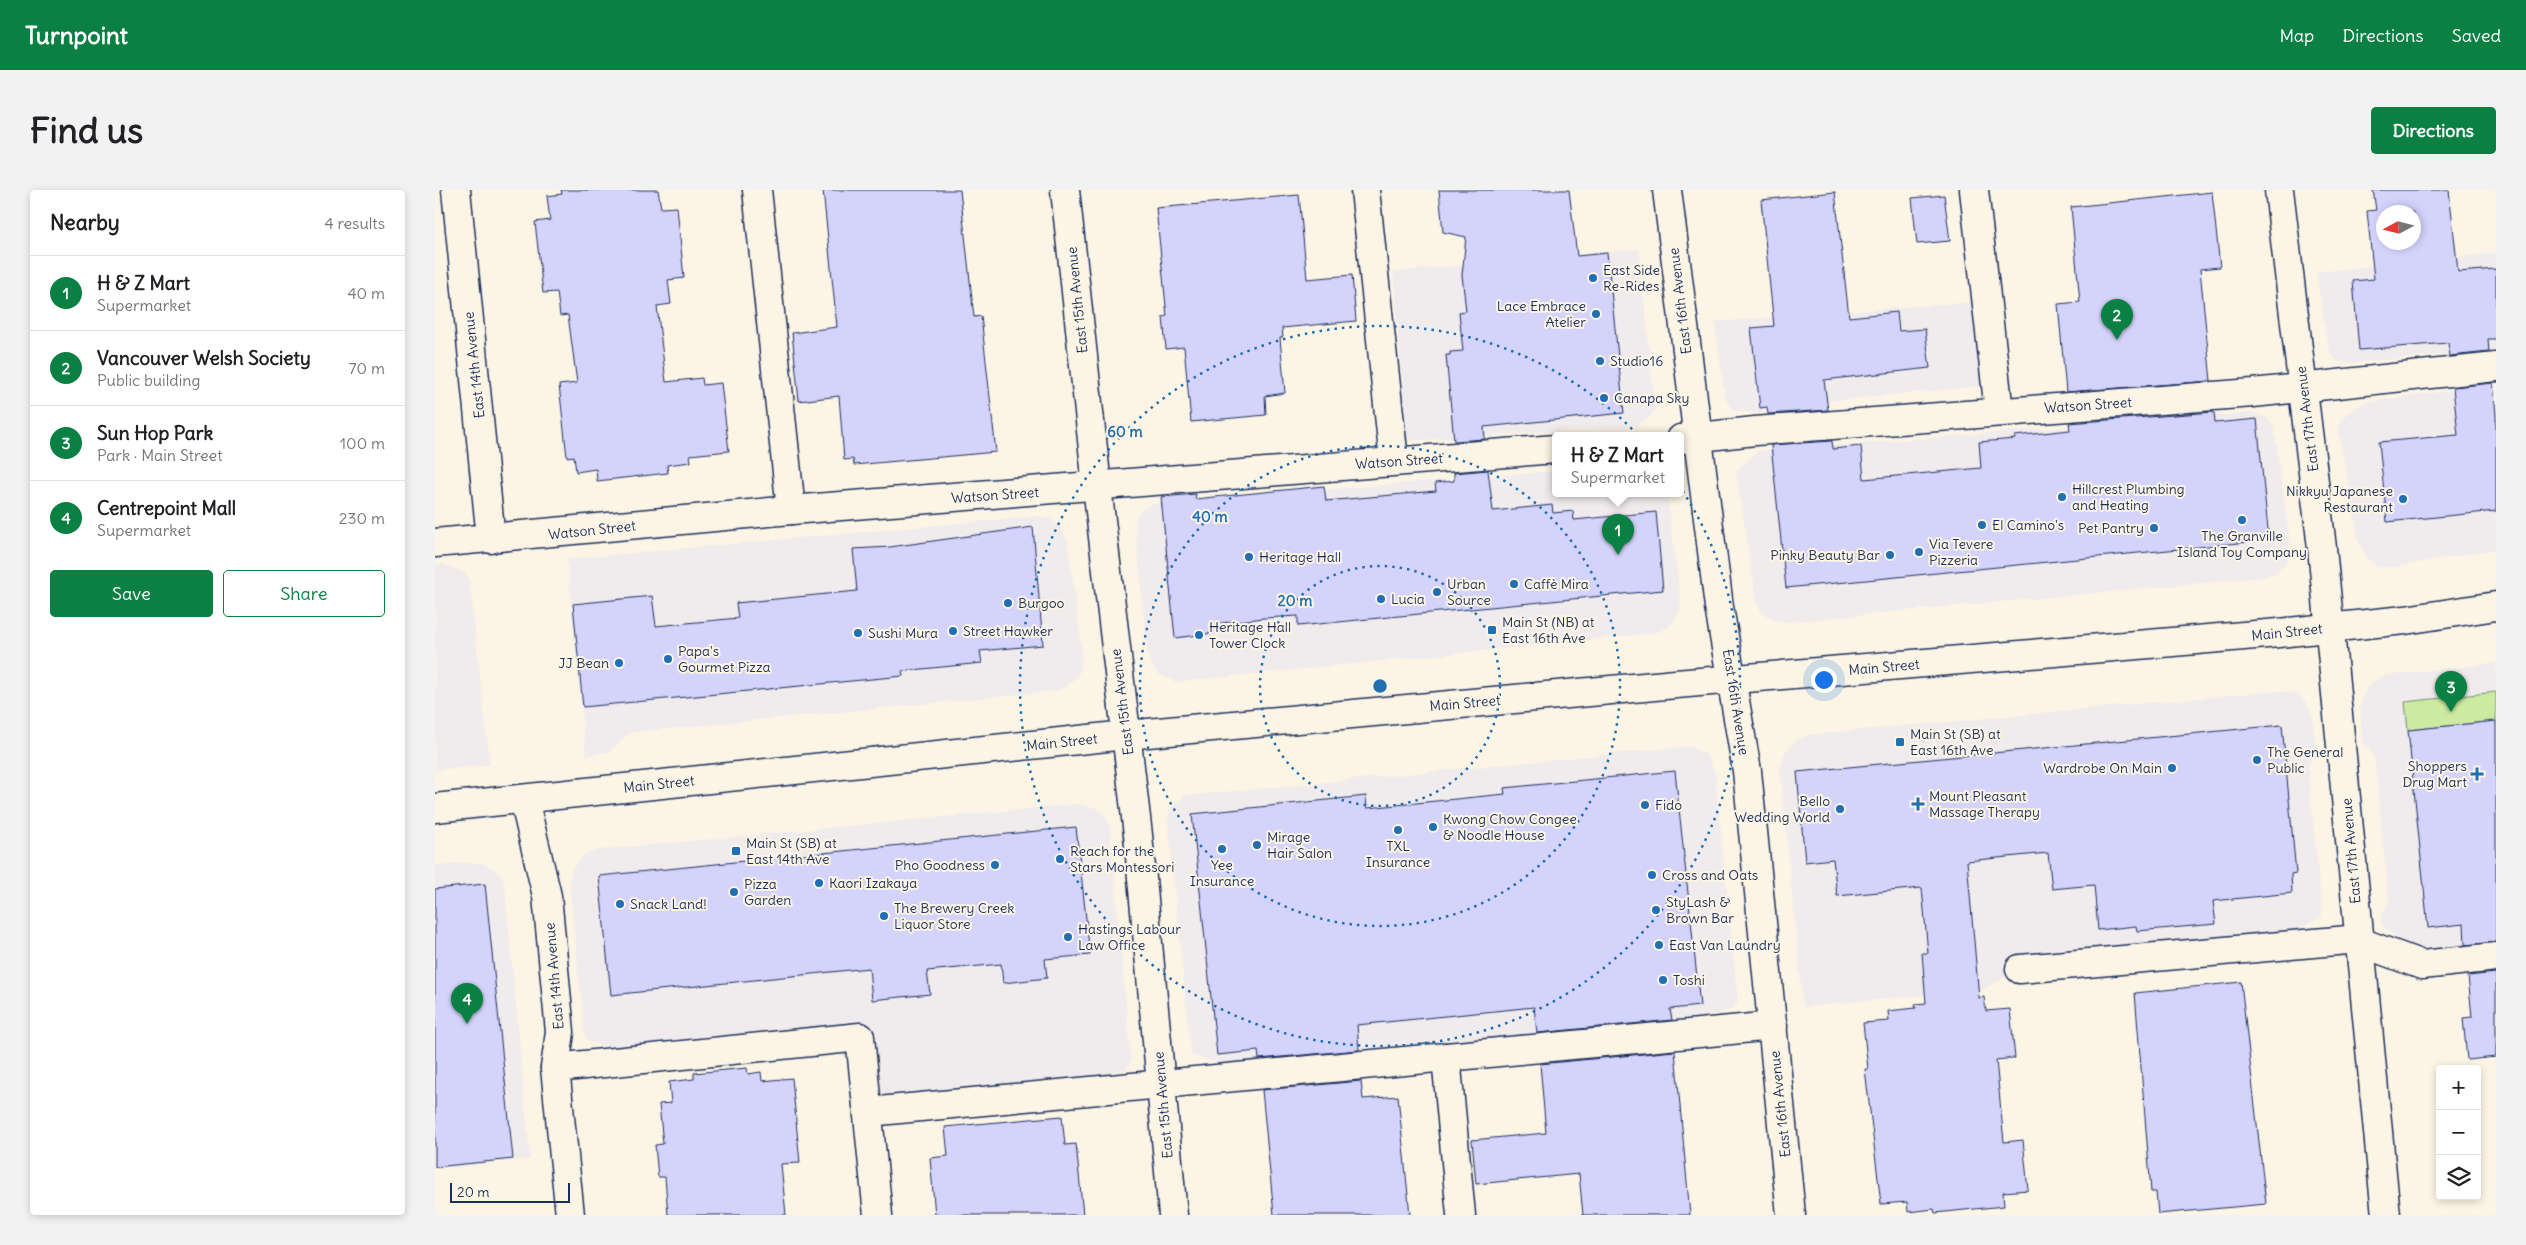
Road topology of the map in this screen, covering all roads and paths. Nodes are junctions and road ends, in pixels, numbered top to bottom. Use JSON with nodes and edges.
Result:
{"nodes":[{"id":1,"x":457,"y":190,"type":"edge"},
{"id":2,"x":757,"y":190,"type":"edge"},
{"id":3,"x":1065,"y":190,"type":"edge"},
{"id":4,"x":1365,"y":190,"type":"edge"},
{"id":5,"x":1667,"y":190,"type":"edge"},
{"id":6,"x":1974,"y":190,"type":"edge"},
{"id":7,"x":2279,"y":190,"type":"edge"},
{"id":8,"x":2496,"y":367,"type":"edge"},
{"id":9,"x":2303,"y":388,"type":"junction"},
{"id":10,"x":1999,"y":412,"type":"junction"},
{"id":11,"x":1689,"y":438,"type":"edge"},
{"id":12,"x":1552,"y":449,"type":"edge"},
{"id":13,"x":1394,"y":461,"type":"junction"},
{"id":14,"x":1097,"y":486,"type":"junction"},
{"id":15,"x":791,"y":510,"type":"junction"},
{"id":16,"x":491,"y":539,"type":"junction"},
{"id":17,"x":435,"y":543,"type":"edge"},
{"id":18,"x":2496,"y":606,"type":"edge"},
{"id":19,"x":2329,"y":628,"type":"junction"},
{"id":20,"x":1733,"y":679,"type":"junction"},
{"id":21,"x":1126,"y":735,"type":"junction"},
{"id":22,"x":523,"y":799,"type":"junction"},
{"id":23,"x":435,"y":808,"type":"edge"},
{"id":24,"x":2359,"y":941,"type":"junction"},
{"id":25,"x":2496,"y":957,"type":"edge"},
{"id":26,"x":2020,"y":969,"type":"dead end"},
{"id":27,"x":1773,"y":1026,"type":"junction"},
{"id":28,"x":1446,"y":1057,"type":"junction"},
{"id":29,"x":555,"y":1068,"type":"junction"},
{"id":30,"x":1161,"y":1083,"type":"junction"},
{"id":31,"x":868,"y":1112,"type":"junction"},
{"id":32,"x":570,"y":1215,"type":"edge"},
{"id":33,"x":878,"y":1215,"type":"edge"},
{"id":34,"x":1173,"y":1215,"type":"edge"},
{"id":35,"x":1461,"y":1215,"type":"edge"},
{"id":36,"x":1791,"y":1215,"type":"edge"},
{"id":37,"x":2386,"y":1215,"type":"edge"}],
"edges":[{"from":1,"to":16,"type":"street","name":"East 14th Avenue"},
{"from":2,"to":15,"type":"street"},
{"from":3,"to":14,"type":"street","name":"East 15th Avenue"},
{"from":4,"to":13,"type":"street"},
{"from":5,"to":11,"type":"street","name":"East 16th Avenue"},
{"from":6,"to":10,"type":"street"},
{"from":7,"to":9,"type":"street","name":"East 17th Avenue"},
{"from":8,"to":9,"type":"street","name":"Watson Street"},
{"from":9,"to":10,"type":"street","name":"Watson Street"},
{"from":9,"to":19,"type":"street","name":"East 17th Avenue"},
{"from":10,"to":11,"type":"street","name":"Watson Street"},
{"from":11,"to":20,"type":"street","name":"East 16th Avenue"},
{"from":12,"to":13,"type":"street","name":"Watson Street"},
{"from":13,"to":14,"type":"street","name":"Watson Street"},
{"from":14,"to":15,"type":"street","name":"Watson Street"},
{"from":14,"to":21,"type":"street","name":"East 15th Avenue"},
{"from":15,"to":16,"type":"street","name":"Watson Street"},
{"from":16,"to":17,"type":"street","name":"Watson Street"},
{"from":18,"to":19,"type":"street","name":"Main Street"},
{"from":19,"to":20,"type":"street","name":"Main Street"},
{"from":19,"to":24,"type":"street","name":"East 17th Avenue"},
{"from":20,"to":21,"type":"street","name":"Main Street"},
{"from":20,"to":27,"type":"street","name":"East 16th Avenue"},
{"from":21,"to":22,"type":"street","name":"Main Street"},
{"from":21,"to":30,"type":"street","name":"East 15th Avenue"},
{"from":22,"to":23,"type":"street","name":"Main Street"},
{"from":22,"to":29,"type":"street","name":"East 14th Avenue"},
{"from":24,"to":25,"type":"street"},
{"from":24,"to":26,"type":"street"},
{"from":24,"to":37,"type":"street","name":"East 17th Avenue"},
{"from":27,"to":28,"type":"street"},
{"from":27,"to":36,"type":"street","name":"East 16th Avenue"},
{"from":28,"to":30,"type":"street"},
{"from":28,"to":35,"type":"street"},
{"from":29,"to":31,"type":"street"},
{"from":29,"to":32,"type":"street","name":"East 14th Avenue"},
{"from":30,"to":31,"type":"street"},
{"from":30,"to":34,"type":"street","name":"East 15th Avenue"},
{"from":31,"to":33,"type":"street"}]}
